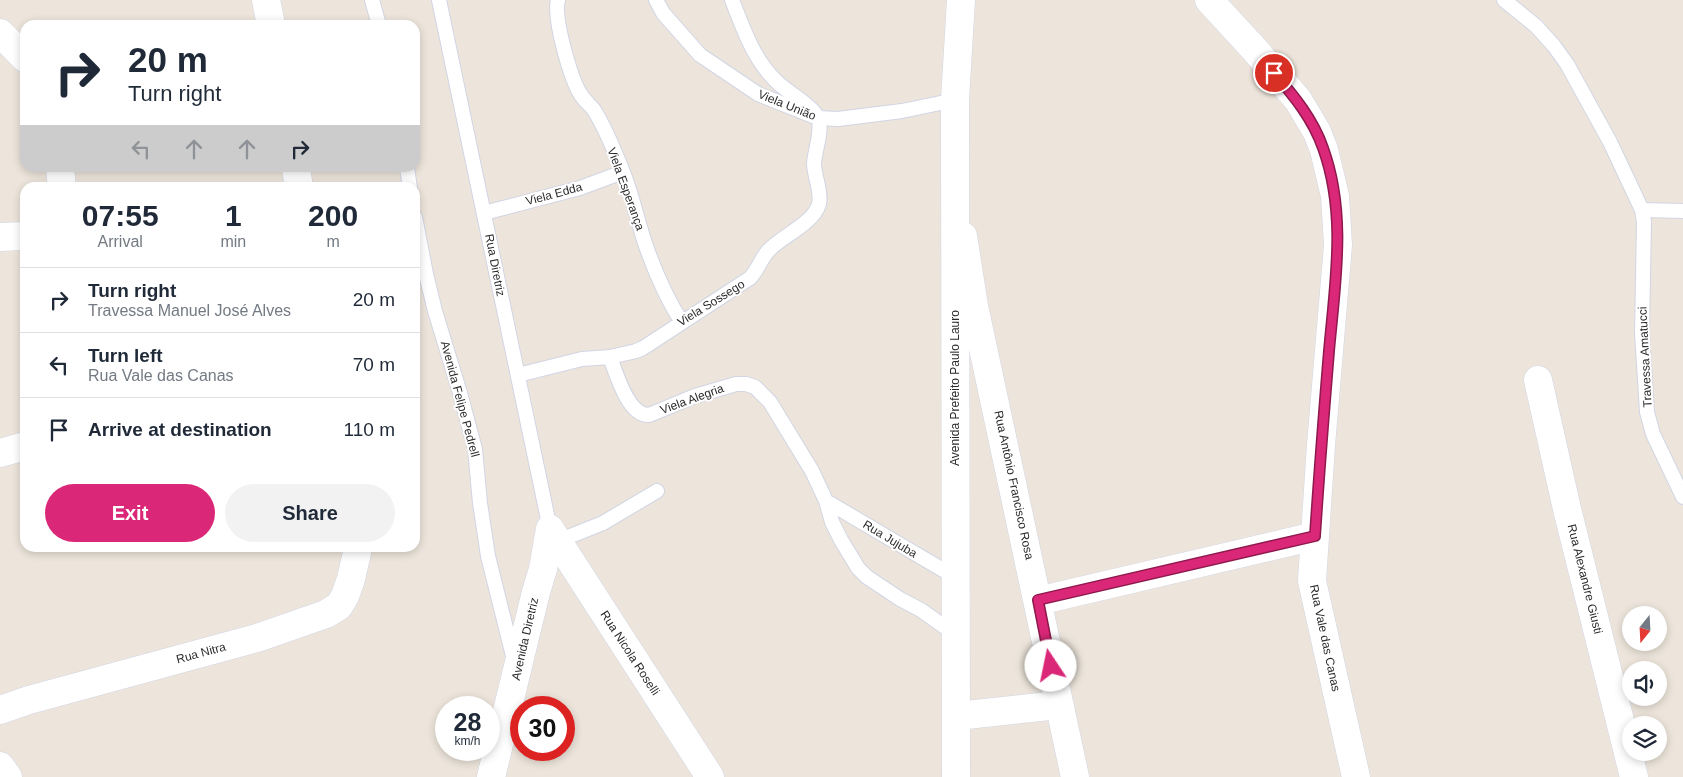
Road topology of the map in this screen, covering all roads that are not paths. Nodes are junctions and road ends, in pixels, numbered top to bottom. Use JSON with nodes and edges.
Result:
{"nodes":[{"id":1,"x":266,"y":0,"type":"edge"},
{"id":2,"x":372,"y":0,"type":"edge"},
{"id":3,"x":439,"y":0,"type":"edge"},
{"id":4,"x":558,"y":0,"type":"edge"},
{"id":5,"x":656,"y":0,"type":"edge"},
{"id":6,"x":732,"y":0,"type":"edge"},
{"id":7,"x":960,"y":0,"type":"edge"},
{"id":8,"x":1209,"y":0,"type":"edge"},
{"id":9,"x":1504,"y":0,"type":"edge"},
{"id":10,"x":270,"y":20,"type":"edge"},
{"id":11,"x":378,"y":20,"type":"edge"},
{"id":12,"x":0,"y":32,"type":"edge"},
{"id":13,"x":20,"y":53,"type":"edge"},
{"id":14,"x":955,"y":100,"type":"junction"},
{"id":15,"x":818,"y":118,"type":"junction"},
{"id":16,"x":623,"y":172,"type":"junction"},
{"id":17,"x":956,"y":192,"type":"junction"},
{"id":18,"x":1642,"y":210,"type":"junction"},
{"id":19,"x":1683,"y":211,"type":"edge"},
{"id":20,"x":484,"y":213,"type":"junction"},
{"id":21,"x":20,"y":236,"type":"edge"},
{"id":22,"x":0,"y":237,"type":"edge"},
{"id":23,"x":420,"y":243,"type":"edge"},
{"id":24,"x":681,"y":321,"type":"junction"},
{"id":25,"x":610,"y":357,"type":"junction"},
{"id":26,"x":518,"y":375,"type":"junction"},
{"id":27,"x":1538,"y":380,"type":"dead end"},
{"id":28,"x":20,"y":447,"type":"edge"},
{"id":29,"x":0,"y":452,"type":"edge"},
{"id":30,"x":657,"y":491,"type":"dead end"},
{"id":31,"x":1683,"y":497,"type":"edge"},
{"id":32,"x":826,"y":501,"type":"junction"},
{"id":33,"x":554,"y":535,"type":"junction"},
{"id":34,"x":1315,"y":536,"type":"junction"},
{"id":35,"x":357,"y":552,"type":"edge"},
{"id":36,"x":955,"y":577,"type":"junction"},
{"id":37,"x":1038,"y":600,"type":"junction"},
{"id":38,"x":956,"y":635,"type":"junction"},
{"id":39,"x":517,"y":671,"type":"junction"},
{"id":40,"x":1058,"y":705,"type":"junction"},
{"id":41,"x":0,"y":710,"type":"edge"},
{"id":42,"x":957,"y":716,"type":"junction"},
{"id":43,"x":0,"y":766,"type":"edge"},
{"id":44,"x":8,"y":777,"type":"edge"},
{"id":45,"x":490,"y":777,"type":"edge"},
{"id":46,"x":710,"y":777,"type":"edge"},
{"id":47,"x":956,"y":777,"type":"edge"},
{"id":48,"x":1075,"y":777,"type":"edge"},
{"id":49,"x":1356,"y":777,"type":"edge"},
{"id":50,"x":1634,"y":777,"type":"edge"}],
"edges":[{"from":1,"to":10,"type":"street"},
{"from":2,"to":11,"type":"lane"},
{"from":3,"to":20,"type":"lane","name":"Rua Diretriz"},
{"from":4,"to":16,"type":"lane","name":"Viela Esperança"},
{"from":5,"to":15,"type":"lane","name":"Viela União"},
{"from":6,"to":15,"type":"lane"},
{"from":7,"to":14,"type":"street","name":"Avenida Prefeito Paulo Lauro"},
{"from":8,"to":34,"type":"street","name":"Rua Vale das Canas"},
{"from":9,"to":18,"type":"lane"},
{"from":12,"to":13,"type":"street"},
{"from":14,"to":15,"type":"lane","name":"Viela União"},
{"from":14,"to":17,"type":"street","name":"Avenida Prefeito Paulo Lauro"},
{"from":15,"to":24,"type":"lane","name":"Viela Sossego"},
{"from":16,"to":20,"type":"lane","name":"Viela Edda"},
{"from":16,"to":24,"type":"lane","name":"Viela Esperança"},
{"from":17,"to":36,"type":"street","name":"Avenida Prefeito Paulo Lauro"},
{"from":17,"to":37,"type":"street","name":"Rua Antônio Francisco Rosa"},
{"from":18,"to":19,"type":"lane"},
{"from":18,"to":31,"type":"lane","name":"Travessa Amatucci"},
{"from":20,"to":26,"type":"lane","name":"Rua Diretriz"},
{"from":21,"to":22,"type":"street"},
{"from":23,"to":39,"type":"lane","name":"Avenida Felipe Pedrell"},
{"from":24,"to":25,"type":"lane","name":"Viela Sossego"},
{"from":25,"to":26,"type":"lane"},
{"from":25,"to":32,"type":"lane","name":"Viela Alegria"},
{"from":26,"to":33,"type":"lane","name":"Rua Diretriz"},
{"from":27,"to":50,"type":"street","name":"Rua Alexandre Giusti"},
{"from":28,"to":29,"type":"street"},
{"from":30,"to":33,"type":"lane"},
{"from":32,"to":36,"type":"lane","name":"Rua Jujuba"},
{"from":32,"to":38,"type":"lane","name":"Viela Alegria"},
{"from":33,"to":39,"type":"street","name":"Avenida Diretriz"},
{"from":33,"to":46,"type":"street","name":"Rua Nicola Roselli"},
{"from":34,"to":37,"type":"street"},
{"from":34,"to":49,"type":"street","name":"Rua Vale das Canas"},
{"from":35,"to":41,"type":"street","name":"Rua Nitra"},
{"from":36,"to":38,"type":"street","name":"Avenida Prefeito Paulo Lauro"},
{"from":37,"to":40,"type":"street","name":"Rua Antônio Francisco Rosa"},
{"from":38,"to":42,"type":"street","name":"Avenida Prefeito Paulo Lauro"},
{"from":39,"to":45,"type":"street","name":"Avenida Diretriz"},
{"from":40,"to":42,"type":"street"},
{"from":40,"to":48,"type":"street","name":"Rua Antônio Francisco Rosa"},
{"from":42,"to":47,"type":"street","name":"Avenida Prefeito Paulo Lauro"},
{"from":43,"to":44,"type":"street"}]}
